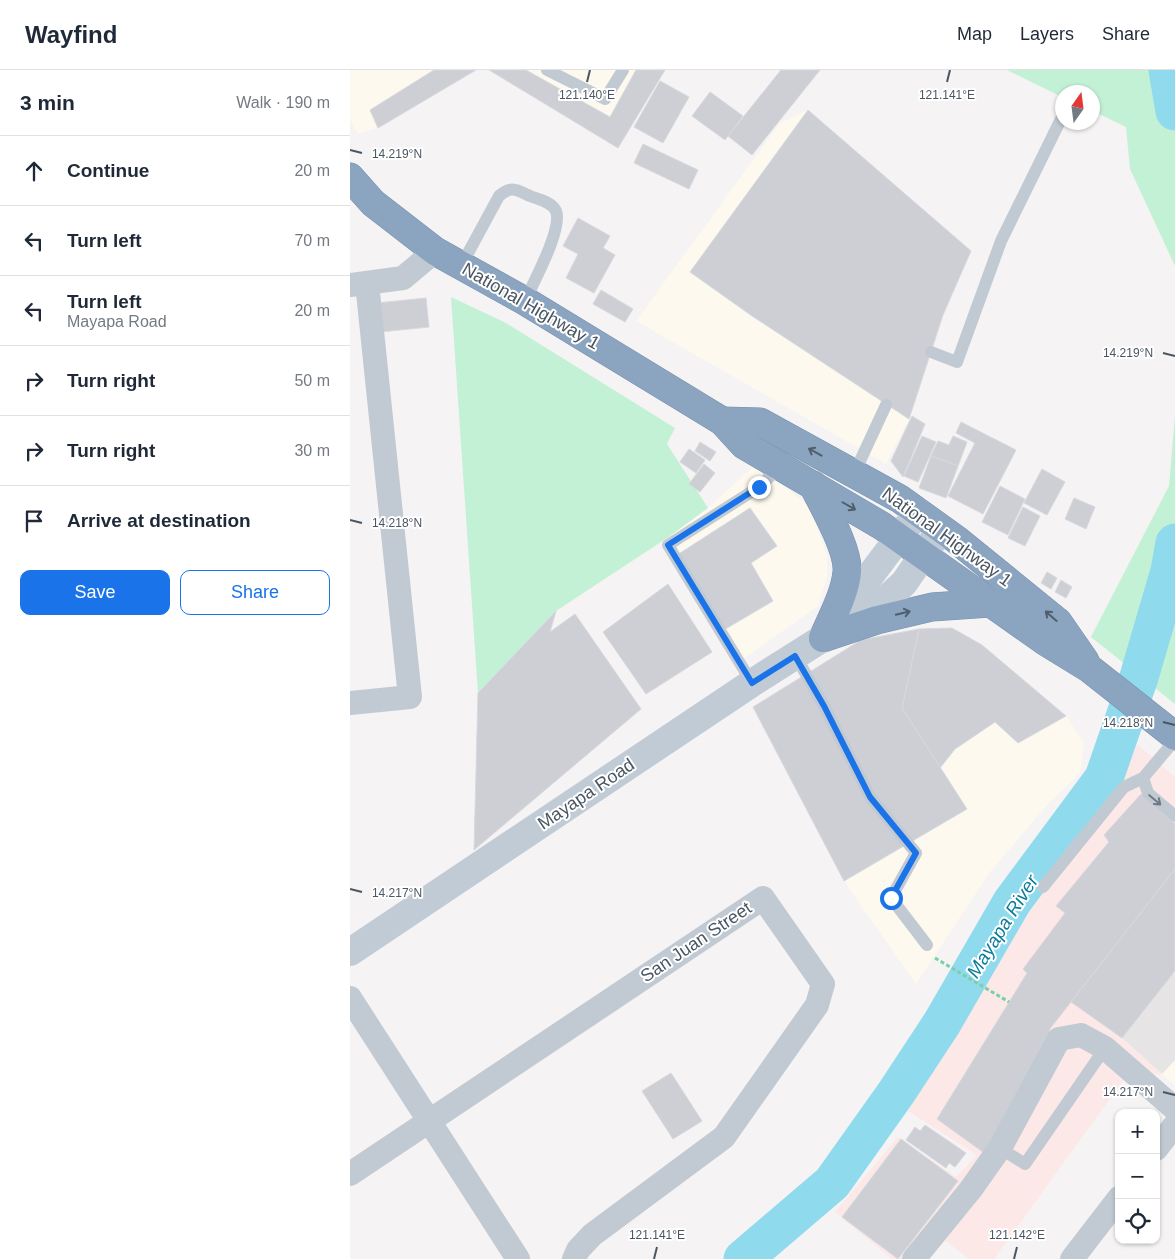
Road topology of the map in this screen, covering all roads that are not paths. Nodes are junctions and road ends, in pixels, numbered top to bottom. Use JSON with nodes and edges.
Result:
{"nodes":[{"id":1,"x":547,"y":70,"type":"edge"},
{"id":2,"x":623,"y":70,"type":"edge"},
{"id":3,"x":1056,"y":130,"type":"edge"},
{"id":4,"x":350,"y":177,"type":"edge"},
{"id":5,"x":435,"y":251,"type":"junction"},
{"id":6,"x":461,"y":266,"type":"junction"},
{"id":7,"x":359,"y":284,"type":"edge"},
{"id":8,"x":525,"y":301,"type":"junction"},
{"id":9,"x":931,"y":352,"type":"dead end"},
{"id":10,"x":886,"y":405,"type":"dead end"},
{"id":11,"x":722,"y":421,"type":"junction"},
{"id":12,"x":781,"y":466,"type":"junction"},
{"id":13,"x":854,"y":474,"type":"junction"},
{"id":14,"x":813,"y":485,"type":"junction"},
{"id":15,"x":918,"y":512,"type":"junction"},
{"id":16,"x":942,"y":529,"type":"junction"},
{"id":17,"x":899,"y":538,"type":"junction"},
{"id":18,"x":923,"y":556,"type":"junction"},
{"id":19,"x":990,"y":603,"type":"junction"},
{"id":20,"x":823,"y":638,"type":"junction"},
{"id":21,"x":795,"y":656,"type":"junction"},
{"id":22,"x":1090,"y":668,"type":"junction"},
{"id":23,"x":752,"y":683,"type":"junction"},
{"id":24,"x":350,"y":703,"type":"edge"},
{"id":25,"x":1173,"y":736,"type":"edge"},
{"id":26,"x":1143,"y":778,"type":"junction"},
{"id":27,"x":1175,"y":816,"type":"edge"},
{"id":28,"x":1043,"y":887,"type":"dead end"},
{"id":29,"x":927,"y":945,"type":"road end"},
{"id":30,"x":350,"y":952,"type":"edge"},
{"id":31,"x":350,"y":998,"type":"edge"},
{"id":32,"x":1105,"y":1048,"type":"junction"},
{"id":33,"x":1175,"y":1108,"type":"edge"},
{"id":34,"x":428,"y":1122,"type":"junction"},
{"id":35,"x":1175,"y":1124,"type":"edge"},
{"id":36,"x":1160,"y":1144,"type":"edge"},
{"id":37,"x":1000,"y":1148,"type":"junction"},
{"id":38,"x":350,"y":1174,"type":"edge"},
{"id":39,"x":1118,"y":1199,"type":"edge"},
{"id":40,"x":512,"y":1257,"type":"edge"},
{"id":41,"x":574,"y":1259,"type":"edge"},
{"id":42,"x":914,"y":1259,"type":"edge"},
{"id":43,"x":1072,"y":1259,"type":"edge"}],
"edges":[{"from":1,"to":2,"type":"lane"},
{"from":3,"to":9,"type":"lane"},
{"from":4,"to":5,"type":"highway","name":"National Highway 1"},
{"from":5,"to":6,"type":"highway","name":"National Highway 1"},
{"from":5,"to":7,"type":"street"},
{"from":6,"to":8,"type":"highway","name":"National Highway 1"},
{"from":6,"to":8,"type":"lane"},
{"from":7,"to":24,"type":"street"},
{"from":8,"to":11,"type":"highway","name":"National Highway 1"},
{"from":10,"to":13,"type":"lane"},
{"from":11,"to":12,"type":"highway","name":"National Highway 1"},
{"from":13,"to":11,"type":"highway","name":"National Highway 1","one_way":true},
{"from":12,"to":14,"type":"highway","name":"National Highway 1"},
{"from":12,"to":23,"type":"lane"},
{"from":13,"to":15,"type":"highway","name":"National Highway 1"},
{"from":14,"to":17,"type":"highway","name":"National Highway 1","one_way":true},
{"from":14,"to":20,"type":"highway"},
{"from":15,"to":16,"type":"highway","name":"National Highway 1"},
{"from":15,"to":17,"type":"main road","name":"Mayapa Road"},
{"from":16,"to":18,"type":"main road","name":"Mayapa Road"},
{"from":22,"to":16,"type":"highway","name":"National Highway 1","one_way":true},
{"from":17,"to":18,"type":"highway","name":"National Highway 1"},
{"from":17,"to":20,"type":"main road","name":"Mayapa Road"},
{"from":18,"to":19,"type":"highway","name":"National Highway 1"},
{"from":18,"to":20,"type":"main road","name":"Mayapa Road"},
{"from":20,"to":19,"type":"highway","one_way":true},
{"from":19,"to":22,"type":"highway","name":"National Highway 1"},
{"from":20,"to":21,"type":"main road","name":"Mayapa Road"},
{"from":21,"to":23,"type":"main road","name":"Mayapa Road"},
{"from":21,"to":29,"type":"lane"},
{"from":22,"to":25,"type":"highway","name":"National Highway 1"},
{"from":23,"to":30,"type":"main road","name":"Mayapa Road"},
{"from":25,"to":26,"type":"lane"},
{"from":26,"to":27,"type":"lane","one_way":true},
{"from":26,"to":28,"type":"lane"},
{"from":31,"to":34,"type":"street"},
{"from":32,"to":33,"type":"street"},
{"from":32,"to":37,"type":"lane"},
{"from":32,"to":37,"type":"street"},
{"from":34,"to":38,"type":"street"},
{"from":34,"to":40,"type":"street"},
{"from":34,"to":41,"type":"street","name":"San Juan Street"},
{"from":35,"to":36,"type":"street"},
{"from":37,"to":42,"type":"street"},
{"from":39,"to":43,"type":"street"}]}
